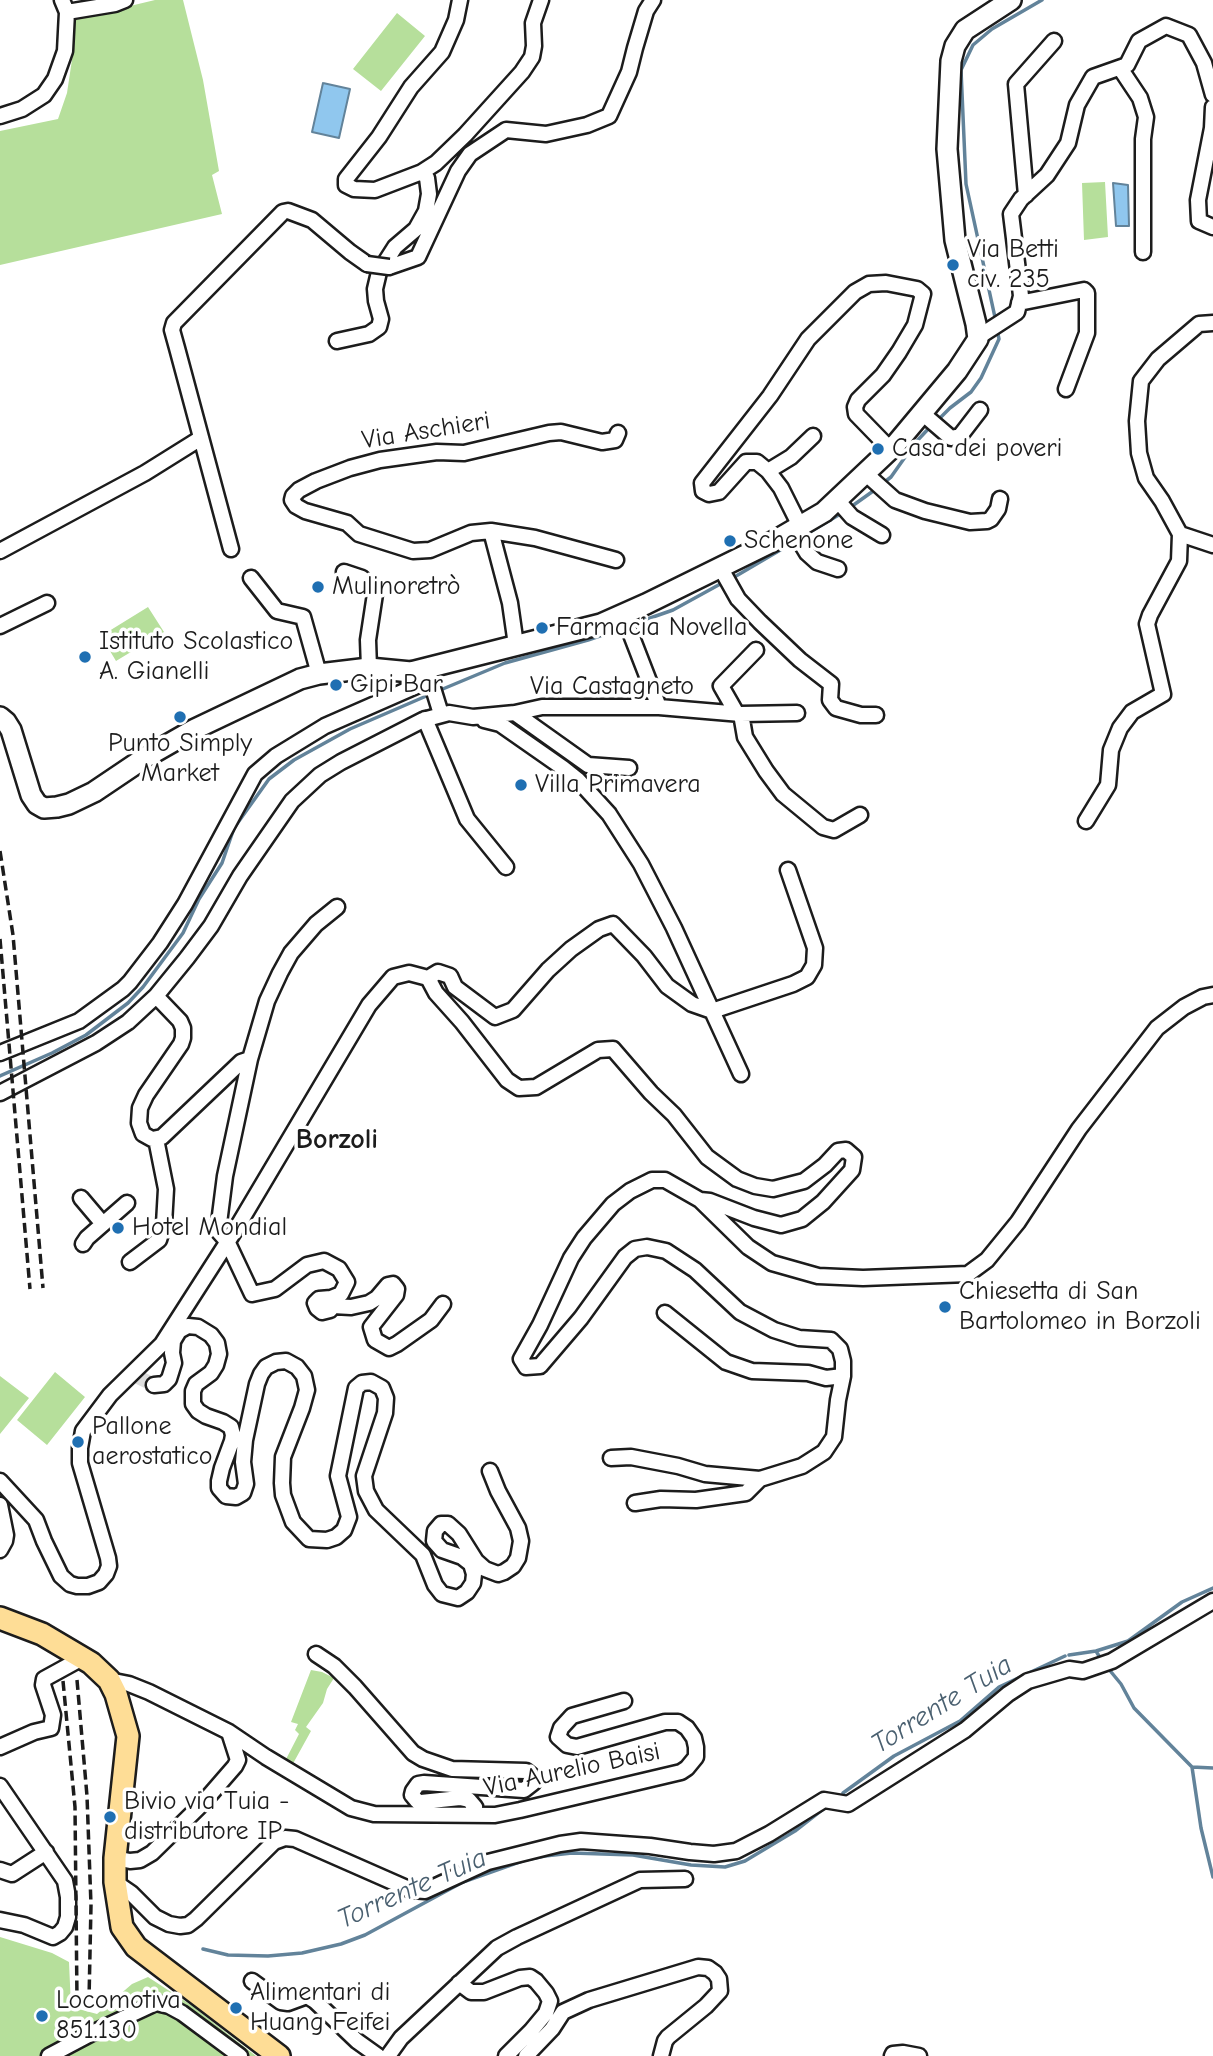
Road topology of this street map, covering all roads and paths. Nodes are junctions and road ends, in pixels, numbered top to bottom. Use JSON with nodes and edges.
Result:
{"nodes":[{"id":1,"x":125,"y":0,"type":"edge"},
{"id":2,"x":460,"y":0,"type":"edge"},
{"id":3,"x":541,"y":0,"type":"edge"},
{"id":4,"x":653,"y":0,"type":"edge"},
{"id":5,"x":1011,"y":0,"type":"edge"},
{"id":6,"x":64,"y":6,"type":"edge"},
{"id":7,"x":1054,"y":41,"type":"dead end"},
{"id":8,"x":1120,"y":68,"type":"junction"},
{"id":9,"x":1213,"y":95,"type":"edge"},
{"id":10,"x":1213,"y":107,"type":"edge"},
{"id":11,"x":0,"y":116,"type":"edge"},
{"id":12,"x":422,"y":172,"type":"junction"},
{"id":13,"x":1026,"y":195,"type":"junction"},
{"id":14,"x":1213,"y":227,"type":"edge"},
{"id":15,"x":1143,"y":252,"type":"dead end"},
{"id":16,"x":1018,"y":307,"type":"junction"},
{"id":17,"x":1213,"y":323,"type":"edge"},
{"id":18,"x":980,"y":337,"type":"junction"},
{"id":19,"x":337,"y":341,"type":"dead end"},
{"id":20,"x":1066,"y":389,"type":"dead end"},
{"id":21,"x":981,"y":410,"type":"dead end"},
{"id":22,"x":925,"y":415,"type":"junction"},
{"id":23,"x":618,"y":433,"type":"dead end"},
{"id":24,"x":813,"y":436,"type":"dead end"},
{"id":25,"x":201,"y":438,"type":"junction"},
{"id":26,"x":890,"y":449,"type":"junction"},
{"id":27,"x":768,"y":471,"type":"junction"},
{"id":28,"x":868,"y":476,"type":"junction"},
{"id":29,"x":1000,"y":499,"type":"dead end"},
{"id":30,"x":839,"y":502,"type":"junction"},
{"id":31,"x":491,"y":531,"type":"junction"},
{"id":32,"x":797,"y":531,"type":"junction"},
{"id":33,"x":1180,"y":534,"type":"junction"},
{"id":34,"x":882,"y":535,"type":"dead end"},
{"id":35,"x":1213,"y":545,"type":"edge"},
{"id":36,"x":231,"y":549,"type":"dead end"},
{"id":37,"x":0,"y":551,"type":"edge"},
{"id":38,"x":616,"y":560,"type":"dead end"},
{"id":39,"x":721,"y":569,"type":"junction"},
{"id":40,"x":838,"y":569,"type":"dead end"},
{"id":41,"x":344,"y":572,"type":"dead end"},
{"id":42,"x":251,"y":578,"type":"dead end"},
{"id":43,"x":47,"y":603,"type":"dead end"},
{"id":44,"x":623,"y":614,"type":"junction"},
{"id":45,"x":0,"y":626,"type":"edge"},
{"id":46,"x":516,"y":645,"type":"junction"},
{"id":47,"x":756,"y":650,"type":"dead end"},
{"id":48,"x":369,"y":668,"type":"junction"},
{"id":49,"x":319,"y":674,"type":"junction"},
{"id":50,"x":429,"y":675,"type":"junction"},
{"id":51,"x":659,"y":707,"type":"junction"},
{"id":52,"x":440,"y":712,"type":"junction"},
{"id":53,"x":515,"y":713,"type":"junction"},
{"id":54,"x":797,"y":713,"type":"dead end"},
{"id":55,"x":739,"y":714,"type":"junction"},
{"id":56,"x":876,"y":715,"type":"dead end"},
{"id":57,"x":0,"y":717,"type":"edge"},
{"id":58,"x":472,"y":717,"type":"junction"},
{"id":59,"x":425,"y":719,"type":"junction"},
{"id":60,"x":629,"y":768,"type":"dead end"},
{"id":61,"x":860,"y":815,"type":"dead end"},
{"id":62,"x":1086,"y":821,"type":"dead end"},
{"id":63,"x":506,"y":867,"type":"dead end"},
{"id":64,"x":788,"y":870,"type":"dead end"},
{"id":65,"x":337,"y":907,"type":"dead end"},
{"id":66,"x":428,"y":978,"type":"junction"},
{"id":67,"x":1213,"y":995,"type":"edge"},
{"id":68,"x":156,"y":996,"type":"junction"},
{"id":69,"x":712,"y":1010,"type":"junction"},
{"id":70,"x":1,"y":1053,"type":"edge"},
{"id":71,"x":250,"y":1059,"type":"junction"},
{"id":72,"x":740,"y":1074,"type":"dead end"},
{"id":73,"x":0,"y":1093,"type":"edge"},
{"id":74,"x":156,"y":1139,"type":"junction"},
{"id":75,"x":81,"y":1198,"type":"dead end"},
{"id":76,"x":700,"y":1200,"type":"junction"},
{"id":77,"x":127,"y":1203,"type":"dead end"},
{"id":78,"x":103,"y":1224,"type":"junction"},
{"id":79,"x":227,"y":1241,"type":"junction"},
{"id":80,"x":83,"y":1244,"type":"dead end"},
{"id":81,"x":130,"y":1262,"type":"dead end"},
{"id":82,"x":443,"y":1304,"type":"dead end"},
{"id":83,"x":665,"y":1313,"type":"dead end"},
{"id":84,"x":843,"y":1376,"type":"junction"},
{"id":85,"x":153,"y":1385,"type":"dead end"},
{"id":86,"x":611,"y":1458,"type":"dead end"},
{"id":87,"x":490,"y":1471,"type":"dead end"},
{"id":88,"x":760,"y":1479,"type":"junction"},
{"id":89,"x":0,"y":1481,"type":"edge"},
{"id":90,"x":635,"y":1503,"type":"dead end"},
{"id":91,"x":0,"y":1505,"type":"edge"},
{"id":92,"x":0,"y":1550,"type":"edge"},
{"id":93,"x":1213,"y":1601,"type":"edge"},
{"id":94,"x":0,"y":1618,"type":"edge"},
{"id":95,"x":316,"y":1654,"type":"dead end"},
{"id":96,"x":80,"y":1657,"type":"junction"},
{"id":97,"x":109,"y":1680,"type":"junction"},
{"id":98,"x":624,"y":1701,"type":"dead end"},
{"id":99,"x":229,"y":1732,"type":"junction"},
{"id":100,"x":0,"y":1747,"type":"edge"},
{"id":101,"x":0,"y":1786,"type":"edge"},
{"id":102,"x":471,"y":1815,"type":"junction"},
{"id":103,"x":46,"y":1852,"type":"junction"},
{"id":104,"x":116,"y":1858,"type":"junction"},
{"id":105,"x":0,"y":1870,"type":"edge"},
{"id":106,"x":685,"y":1879,"type":"dead end"},
{"id":107,"x":115,"y":1882,"type":"junction"},
{"id":108,"x":0,"y":1920,"type":"edge"},
{"id":109,"x":252,"y":1981,"type":"dead end"},
{"id":110,"x":460,"y":1983,"type":"junction"},
{"id":111,"x":385,"y":2055,"type":"edge"},
{"id":112,"x":49,"y":2056,"type":"edge"},
{"id":113,"x":240,"y":2056,"type":"edge"},
{"id":114,"x":279,"y":2056,"type":"edge"},
{"id":115,"x":506,"y":2056,"type":"edge"},
{"id":116,"x":526,"y":2056,"type":"edge"},
{"id":117,"x":661,"y":2056,"type":"edge"},
{"id":118,"x":892,"y":2056,"type":"edge"},
{"id":119,"x":919,"y":2056,"type":"edge"}],
"edges":[{"from":1,"to":6,"type":"street"},
{"from":2,"to":12,"type":"street"},
{"from":3,"to":12,"type":"street"},
{"from":4,"to":25,"type":"street","bridge":true},
{"from":5,"to":18,"type":"street"},
{"from":6,"to":11,"type":"street"},
{"from":7,"to":13,"type":"street"},
{"from":8,"to":9,"type":"street"},
{"from":8,"to":13,"type":"street"},
{"from":8,"to":15,"type":"street"},
{"from":10,"to":14,"type":"street"},
{"from":12,"to":19,"type":"street"},
{"from":13,"to":16,"type":"street"},
{"from":16,"to":18,"type":"street"},
{"from":16,"to":20,"type":"street"},
{"from":17,"to":33,"type":"street"},
{"from":18,"to":22,"type":"street"},
{"from":21,"to":22,"type":"street"},
{"from":22,"to":26,"type":"street"},
{"from":23,"to":31,"type":"street","name":"Via Aschieri"},
{"from":24,"to":27,"type":"street"},
{"from":25,"to":36,"type":"street"},
{"from":25,"to":37,"type":"street"},
{"from":26,"to":27,"type":"street"},
{"from":26,"to":28,"type":"street"},
{"from":27,"to":32,"type":"street"},
{"from":28,"to":29,"type":"street"},
{"from":28,"to":30,"type":"street"},
{"from":30,"to":32,"type":"street"},
{"from":30,"to":34,"type":"street"},
{"from":31,"to":38,"type":"street","name":"Via Aschieri"},
{"from":31,"to":46,"type":"street"},
{"from":32,"to":39,"type":"street"},
{"from":32,"to":40,"type":"street"},
{"from":33,"to":35,"type":"street"},
{"from":33,"to":62,"type":"street"},
{"from":39,"to":44,"type":"street"},
{"from":39,"to":56,"type":"street"},
{"from":41,"to":48,"type":"street"},
{"from":42,"to":49,"type":"street"},
{"from":43,"to":45,"type":"street"},
{"from":44,"to":46,"type":"street"},
{"from":44,"to":51,"type":"street"},
{"from":46,"to":50,"type":"street"},
{"from":47,"to":55,"type":"street"},
{"from":48,"to":49,"type":"street"},
{"from":48,"to":50,"type":"street"},
{"from":49,"to":57,"type":"street"},
{"from":50,"to":52,"type":"street"},
{"from":50,"to":70,"type":"street"},
{"from":51,"to":53,"type":"street","name":"Via Castagneto"},
{"from":51,"to":55,"type":"street","name":"Via Castagneto"},
{"from":52,"to":58,"type":"street","name":"Via Castagneto"},
{"from":52,"to":59,"type":"street","name":"Via Castagneto"},
{"from":53,"to":58,"type":"street","name":"Via Castagneto"},
{"from":53,"to":60,"type":"street"},
{"from":54,"to":55,"type":"street","name":"Via Castagneto"},
{"from":55,"to":61,"type":"street"},
{"from":58,"to":69,"type":"street"},
{"from":59,"to":63,"type":"street"},
{"from":59,"to":68,"type":"street","name":"Via Castagneto"},
{"from":64,"to":69,"type":"street"},
{"from":65,"to":71,"type":"street"},
{"from":66,"to":69,"type":"street"},
{"from":66,"to":76,"type":"street"},
{"from":66,"to":79,"type":"street"},
{"from":67,"to":76,"type":"street"},
{"from":68,"to":73,"type":"street","name":"Via Castagneto"},
{"from":68,"to":74,"type":"street"},
{"from":69,"to":72,"type":"street"},
{"from":71,"to":74,"type":"street"},
{"from":71,"to":79,"type":"street"},
{"from":74,"to":81,"type":"street"},
{"from":75,"to":78,"type":"street"},
{"from":76,"to":84,"type":"street"},
{"from":77,"to":78,"type":"street"},
{"from":78,"to":80,"type":"street"},
{"from":79,"to":82,"type":"street"},
{"from":79,"to":89,"type":"street"},
{"from":83,"to":84,"type":"street"},
{"from":84,"to":88,"type":"street"},
{"from":85,"to":87,"type":"street"},
{"from":86,"to":88,"type":"street"},
{"from":88,"to":90,"type":"street"},
{"from":91,"to":92,"type":"street"},
{"from":93,"to":107,"type":"street"},
{"from":94,"to":96,"type":"main road"},
{"from":95,"to":102,"type":"street"},
{"from":96,"to":97,"type":"main road"},
{"from":96,"to":100,"type":"street"},
{"from":97,"to":99,"type":"street","name":"Via Aurelio Baisi"},
{"from":97,"to":104,"type":"main road"},
{"from":98,"to":102,"type":"street","name":"Via Aurelio Baisi"},
{"from":99,"to":102,"type":"street","name":"Via Aurelio Baisi"},
{"from":99,"to":104,"type":"street"},
{"from":101,"to":103,"type":"street"},
{"from":103,"to":105,"type":"street"},
{"from":103,"to":108,"type":"street"},
{"from":104,"to":107,"type":"main road"},
{"from":106,"to":110,"type":"street"},
{"from":107,"to":114,"type":"main road"},
{"from":109,"to":111,"type":"street"},
{"from":110,"to":111,"type":"street"},
{"from":110,"to":115,"type":"street"},
{"from":112,"to":113,"type":"street"},
{"from":116,"to":117,"type":"street"},
{"from":118,"to":119,"type":"street"}]}
